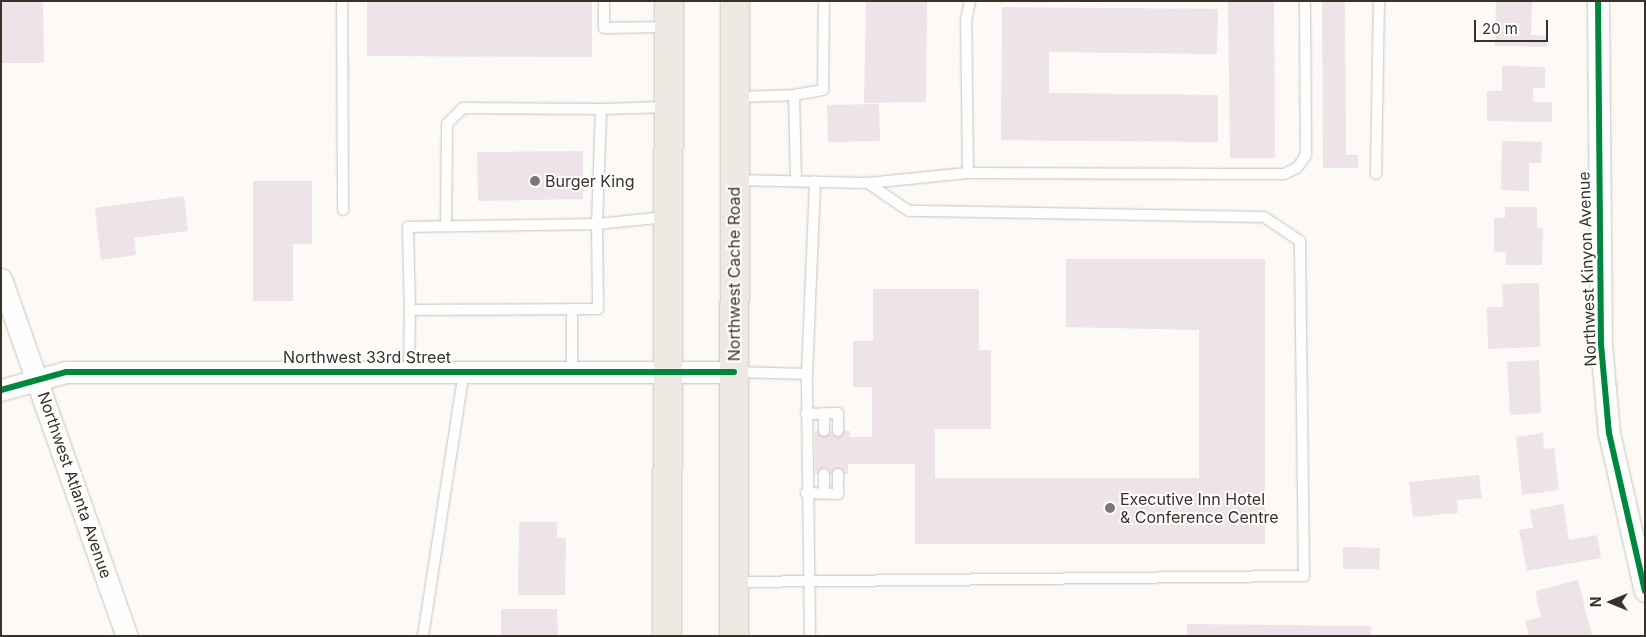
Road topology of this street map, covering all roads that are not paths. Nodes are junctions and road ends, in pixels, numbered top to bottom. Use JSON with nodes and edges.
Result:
{"nodes":[{"id":1,"x":342,"y":1,"type":"edge"},
{"id":2,"x":604,"y":1,"type":"edge"},
{"id":3,"x":735,"y":1,"type":"edge"},
{"id":4,"x":824,"y":1,"type":"edge"},
{"id":5,"x":970,"y":1,"type":"edge"},
{"id":6,"x":1305,"y":1,"type":"edge"},
{"id":7,"x":1379,"y":1,"type":"edge"},
{"id":8,"x":1598,"y":1,"type":"edge"},
{"id":9,"x":668,"y":14,"type":"edge"},
{"id":10,"x":794,"y":95,"type":"junction"},
{"id":11,"x":735,"y":97,"type":"junction"},
{"id":12,"x":669,"y":107,"type":"junction"},
{"id":13,"x":600,"y":109,"type":"junction"},
{"id":14,"x":968,"y":173,"type":"junction"},
{"id":15,"x":1376,"y":174,"type":"dead end"},
{"id":16,"x":734,"y":180,"type":"junction"},
{"id":17,"x":816,"y":181,"type":"junction"},
{"id":18,"x":796,"y":182,"type":"junction"},
{"id":19,"x":868,"y":183,"type":"junction"},
{"id":20,"x":343,"y":210,"type":"dead end"},
{"id":21,"x":666,"y":217,"type":"junction"},
{"id":22,"x":597,"y":224,"type":"junction"},
{"id":23,"x":446,"y":225,"type":"junction"},
{"id":24,"x":1,"y":279,"type":"edge"},
{"id":25,"x":572,"y":309,"type":"junction"},
{"id":26,"x":410,"y":310,"type":"junction"},
{"id":27,"x":572,"y":370,"type":"junction"},
{"id":28,"x":669,"y":370,"type":"junction"},
{"id":29,"x":409,"y":371,"type":"junction"},
{"id":30,"x":464,"y":371,"type":"junction"},
{"id":31,"x":734,"y":372,"type":"junction"},
{"id":32,"x":807,"y":374,"type":"junction"},
{"id":33,"x":38,"y":377,"type":"junction"},
{"id":34,"x":1,"y":390,"type":"edge"},
{"id":35,"x":824,"y":413,"type":"junction"},
{"id":36,"x":806,"y":414,"type":"junction"},
{"id":37,"x":824,"y":431,"type":"dead end"},
{"id":38,"x":838,"y":431,"type":"dead end"},
{"id":39,"x":824,"y":474,"type":"dead end"},
{"id":40,"x":838,"y":474,"type":"dead end"},
{"id":41,"x":806,"y":493,"type":"junction"},
{"id":42,"x":824,"y":493,"type":"junction"},
{"id":43,"x":806,"y":580,"type":"junction"},
{"id":44,"x":733,"y":582,"type":"junction"},
{"id":45,"x":1645,"y":591,"type":"edge"},
{"id":46,"x":127,"y":636,"type":"edge"},
{"id":47,"x":423,"y":636,"type":"edge"},
{"id":48,"x":667,"y":636,"type":"edge"},
{"id":49,"x":734,"y":636,"type":"edge"},
{"id":50,"x":810,"y":636,"type":"edge"}],
"edges":[{"from":1,"to":20,"type":"lane"},
{"from":2,"to":9,"type":"lane"},
{"from":3,"to":11,"type":"main road","name":"Northwest Cache Road"},
{"from":4,"to":10,"type":"lane"},
{"from":5,"to":14,"type":"lane"},
{"from":6,"to":14,"type":"lane"},
{"from":7,"to":15,"type":"lane"},
{"from":8,"to":45,"type":"street","name":"Northwest Kinyon Avenue"},
{"from":9,"to":12,"type":"main road"},
{"from":10,"to":11,"type":"lane"},
{"from":10,"to":18,"type":"lane"},
{"from":11,"to":16,"type":"main road","name":"Northwest Cache Road"},
{"from":12,"to":13,"type":"lane"},
{"from":12,"to":21,"type":"main road"},
{"from":13,"to":22,"type":"lane"},
{"from":13,"to":23,"type":"lane"},
{"from":14,"to":19,"type":"lane"},
{"from":16,"to":18,"type":"lane"},
{"from":16,"to":31,"type":"main road","name":"Northwest Cache Road"},
{"from":17,"to":18,"type":"lane"},
{"from":17,"to":19,"type":"lane"},
{"from":17,"to":32,"type":"lane"},
{"from":19,"to":43,"type":"lane"},
{"from":21,"to":22,"type":"lane"},
{"from":21,"to":28,"type":"main road"},
{"from":22,"to":23,"type":"lane"},
{"from":22,"to":25,"type":"lane"},
{"from":23,"to":26,"type":"lane"},
{"from":24,"to":33,"type":"street","name":"Northwest Atlanta Avenue"},
{"from":25,"to":26,"type":"lane"},
{"from":25,"to":27,"type":"lane"},
{"from":26,"to":29,"type":"lane"},
{"from":27,"to":28,"type":"street","name":"Northwest 33rd Street"},
{"from":27,"to":30,"type":"street","name":"Northwest 33rd Street"},
{"from":28,"to":31,"type":"street","name":"Northwest 33rd Street"},
{"from":28,"to":48,"type":"main road"},
{"from":29,"to":30,"type":"street","name":"Northwest 33rd Street"},
{"from":29,"to":33,"type":"street","name":"Northwest 33rd Street"},
{"from":30,"to":47,"type":"lane"},
{"from":31,"to":32,"type":"lane"},
{"from":31,"to":44,"type":"main road","name":"Northwest Cache Road"},
{"from":32,"to":36,"type":"lane"},
{"from":33,"to":34,"type":"street","name":"Northwest 33rd Street"},
{"from":33,"to":46,"type":"street","name":"Northwest Atlanta Avenue"},
{"from":35,"to":36,"type":"lane"},
{"from":35,"to":37,"type":"lane"},
{"from":35,"to":38,"type":"lane"},
{"from":36,"to":41,"type":"lane"},
{"from":39,"to":42,"type":"lane"},
{"from":40,"to":42,"type":"lane"},
{"from":41,"to":42,"type":"lane"},
{"from":41,"to":43,"type":"lane"},
{"from":43,"to":44,"type":"lane"},
{"from":43,"to":50,"type":"lane"},
{"from":44,"to":49,"type":"main road","name":"Northwest Cache Road"}]}
